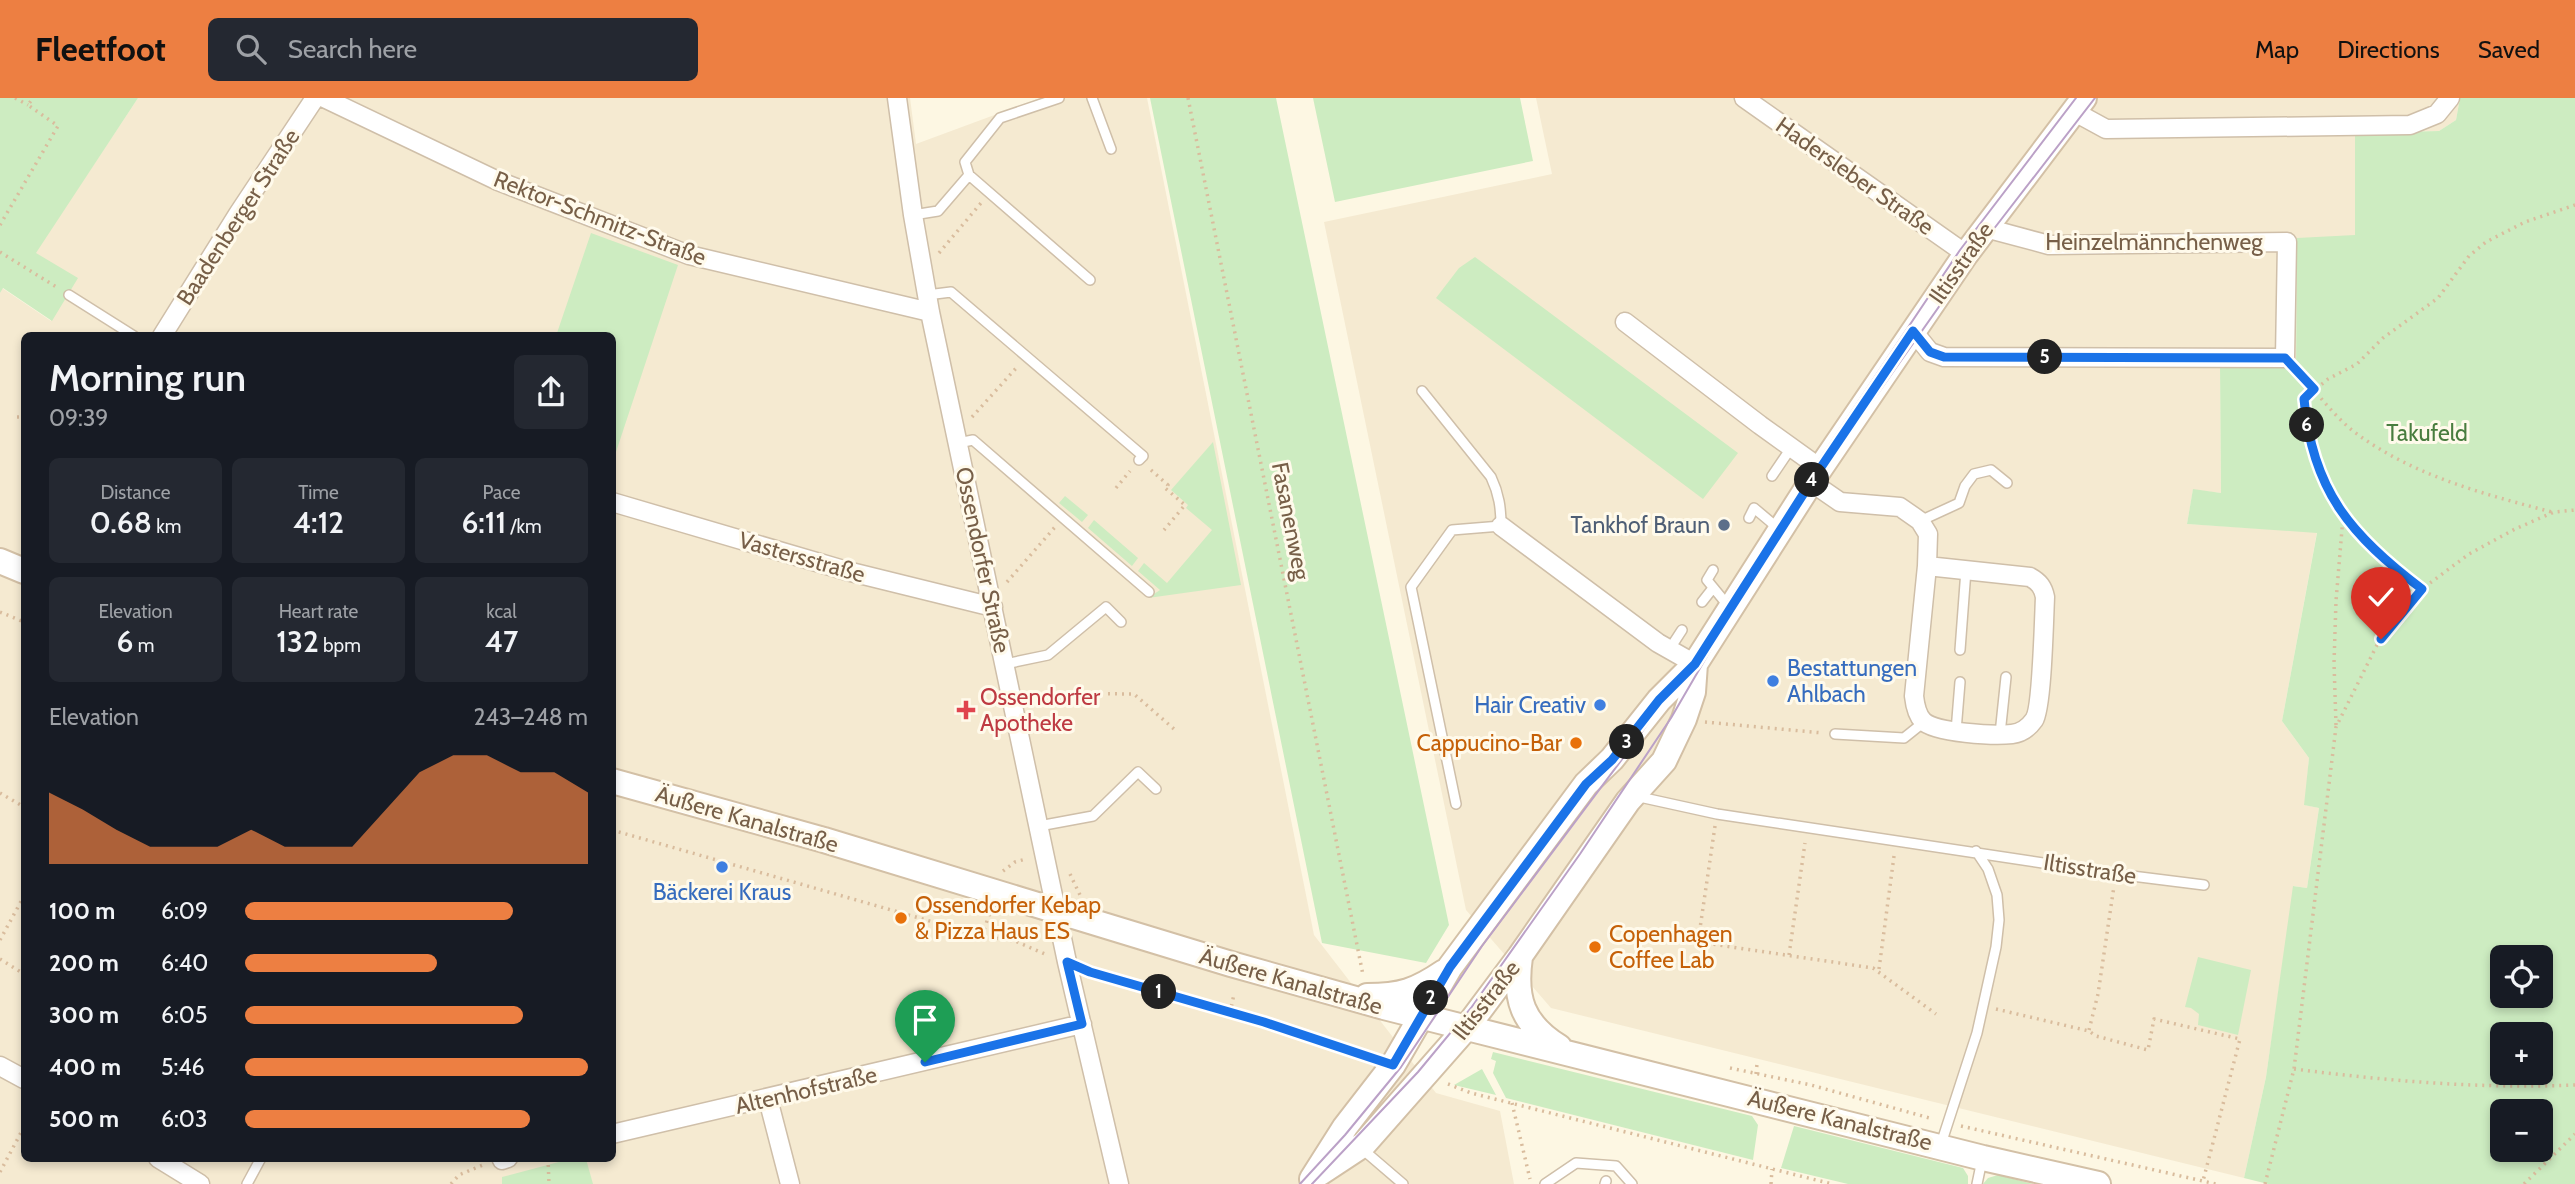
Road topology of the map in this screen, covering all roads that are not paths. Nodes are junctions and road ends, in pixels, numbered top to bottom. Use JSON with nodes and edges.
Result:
{"nodes":[{"id":1,"x":315,"y":98,"type":"edge"},
{"id":2,"x":324,"y":98,"type":"edge"},
{"id":3,"x":897,"y":98,"type":"edge"},
{"id":4,"x":1059,"y":98,"type":"edge"},
{"id":5,"x":1092,"y":98,"type":"edge"},
{"id":6,"x":1744,"y":98,"type":"edge"},
{"id":7,"x":2450,"y":98,"type":"edge"},
{"id":8,"x":2079,"y":104,"type":"edge"},
{"id":9,"x":1111,"y":149,"type":"dead end"},
{"id":10,"x":969,"y":175,"type":"junction"},
{"id":11,"x":913,"y":215,"type":"junction"},
{"id":12,"x":1986,"y":226,"type":"junction"},
{"id":13,"x":1966,"y":254,"type":"junction"},
{"id":14,"x":1090,"y":280,"type":"dead end"},
{"id":15,"x":69,"y":295,"type":"road end"},
{"id":16,"x":929,"y":304,"type":"junction"},
{"id":17,"x":1625,"y":322,"type":"dead end"},
{"id":18,"x":1913,"y":331,"type":"junction"},
{"id":19,"x":128,"y":332,"type":"edge"},
{"id":20,"x":164,"y":332,"type":"edge"},
{"id":21,"x":1422,"y":391,"type":"dead end"},
{"id":22,"x":958,"y":443,"type":"junction"},
{"id":23,"x":1791,"y":447,"type":"junction"},
{"id":24,"x":1139,"y":460,"type":"road end"},
{"id":25,"x":1816,"y":475,"type":"junction"},
{"id":26,"x":1772,"y":476,"type":"dead end"},
{"id":27,"x":2007,"y":483,"type":"dead end"},
{"id":28,"x":616,"y":503,"type":"edge"},
{"id":29,"x":1749,"y":518,"type":"dead end"},
{"id":30,"x":1920,"y":521,"type":"junction"},
{"id":31,"x":1501,"y":526,"type":"junction"},
{"id":32,"x":1780,"y":530,"type":"junction"},
{"id":33,"x":0,"y":561,"type":"edge"},
{"id":34,"x":1927,"y":566,"type":"junction"},
{"id":35,"x":21,"y":570,"type":"edge"},
{"id":36,"x":1713,"y":570,"type":"dead end"},
{"id":37,"x":1966,"y":570,"type":"junction"},
{"id":38,"x":1713,"y":588,"type":"junction"},
{"id":39,"x":1149,"y":592,"type":"dead end"},
{"id":40,"x":991,"y":599,"type":"junction"},
{"id":41,"x":1702,"y":602,"type":"dead end"},
{"id":42,"x":1731,"y":609,"type":"junction"},
{"id":43,"x":1121,"y":622,"type":"dead end"},
{"id":44,"x":1682,"y":630,"type":"dead end"},
{"id":45,"x":1669,"y":650,"type":"junction"},
{"id":46,"x":1960,"y":650,"type":"dead end"},
{"id":47,"x":1005,"y":664,"type":"junction"},
{"id":48,"x":1695,"y":664,"type":"junction"},
{"id":49,"x":2006,"y":677,"type":"dead end"},
{"id":50,"x":1960,"y":682,"type":"dead end"},
{"id":51,"x":1924,"y":722,"type":"junction"},
{"id":52,"x":1956,"y":731,"type":"junction"},
{"id":53,"x":1835,"y":734,"type":"road end"},
{"id":54,"x":2000,"y":734,"type":"junction"},
{"id":55,"x":616,"y":782,"type":"edge"},
{"id":56,"x":1156,"y":789,"type":"dead end"},
{"id":57,"x":1632,"y":796,"type":"junction"},
{"id":58,"x":1456,"y":804,"type":"dead end"},
{"id":59,"x":1039,"y":826,"type":"junction"},
{"id":60,"x":1976,"y":851,"type":"junction"},
{"id":61,"x":2204,"y":885,"type":"dead end"},
{"id":62,"x":1056,"y":912,"type":"junction"},
{"id":63,"x":1520,"y":956,"type":"junction"},
{"id":64,"x":1450,"y":967,"type":"junction"},
{"id":65,"x":1348,"y":997,"type":"junction"},
{"id":66,"x":1421,"y":1016,"type":"junction"},
{"id":67,"x":1082,"y":1024,"type":"junction"},
{"id":68,"x":1467,"y":1027,"type":"junction"},
{"id":69,"x":1565,"y":1052,"type":"junction"},
{"id":70,"x":0,"y":1066,"type":"edge"},
{"id":71,"x":21,"y":1077,"type":"edge"},
{"id":72,"x":768,"y":1099,"type":"junction"},
{"id":73,"x":616,"y":1132,"type":"edge"},
{"id":74,"x":1941,"y":1146,"type":"junction"},
{"id":75,"x":1359,"y":1147,"type":"junction"},
{"id":76,"x":1983,"y":1158,"type":"junction"},
{"id":77,"x":165,"y":1162,"type":"edge"},
{"id":78,"x":259,"y":1162,"type":"edge"},
{"id":79,"x":1310,"y":1181,"type":"edge"},
{"id":80,"x":200,"y":1184,"type":"edge"},
{"id":81,"x":247,"y":1184,"type":"edge"},
{"id":82,"x":790,"y":1184,"type":"edge"},
{"id":83,"x":1119,"y":1184,"type":"edge"},
{"id":84,"x":1402,"y":1184,"type":"edge"},
{"id":85,"x":1545,"y":1184,"type":"edge"},
{"id":86,"x":1632,"y":1184,"type":"edge"},
{"id":87,"x":1977,"y":1184,"type":"edge"},
{"id":88,"x":2098,"y":1184,"type":"edge"}],
"edges":[{"from":1,"to":20,"type":"street","name":"Baadenberger Straße"},
{"from":2,"to":16,"type":"street","name":"Rektor-Schmitz-Straße"},
{"from":3,"to":11,"type":"street","name":"Ossendorfer Straße"},
{"from":4,"to":10,"type":"lane"},
{"from":5,"to":9,"type":"lane"},
{"from":6,"to":13,"type":"street","name":"Hadersleber Straße"},
{"from":7,"to":8,"type":"street"},
{"from":8,"to":12,"type":"street","name":"Iltisstraße"},
{"from":10,"to":11,"type":"lane"},
{"from":10,"to":14,"type":"lane"},
{"from":11,"to":16,"type":"street","name":"Ossendorfer Straße"},
{"from":12,"to":13,"type":"street","name":"Iltisstraße"},
{"from":12,"to":18,"type":"street","name":"Heinzelmännchenweg"},
{"from":13,"to":18,"type":"street","name":"Iltisstraße"},
{"from":15,"to":19,"type":"lane"},
{"from":16,"to":22,"type":"street","name":"Ossendorfer Straße"},
{"from":16,"to":24,"type":"lane"},
{"from":17,"to":23,"type":"street"},
{"from":18,"to":25,"type":"street","name":"Iltisstraße"},
{"from":21,"to":31,"type":"lane"},
{"from":22,"to":39,"type":"lane"},
{"from":22,"to":40,"type":"street","name":"Ossendorfer Straße"},
{"from":23,"to":25,"type":"street"},
{"from":23,"to":26,"type":"lane"},
{"from":25,"to":30,"type":"street"},
{"from":25,"to":32,"type":"street","name":"Iltisstraße"},
{"from":27,"to":30,"type":"lane"},
{"from":28,"to":40,"type":"street","name":"Vastersstraße"},
{"from":29,"to":32,"type":"lane"},
{"from":30,"to":34,"type":"street"},
{"from":31,"to":45,"type":"street"},
{"from":31,"to":58,"type":"lane"},
{"from":32,"to":42,"type":"street","name":"Iltisstraße"},
{"from":33,"to":35,"type":"street"},
{"from":34,"to":37,"type":"street"},
{"from":34,"to":51,"type":"street"},
{"from":36,"to":38,"type":"lane"},
{"from":37,"to":46,"type":"lane"},
{"from":37,"to":54,"type":"street"},
{"from":38,"to":41,"type":"lane"},
{"from":38,"to":42,"type":"lane"},
{"from":40,"to":47,"type":"street","name":"Ossendorfer Straße"},
{"from":42,"to":48,"type":"street","name":"Iltisstraße"},
{"from":43,"to":47,"type":"lane"},
{"from":44,"to":45,"type":"lane"},
{"from":45,"to":48,"type":"street"},
{"from":47,"to":59,"type":"street","name":"Ossendorfer Straße"},
{"from":48,"to":57,"type":"street","name":"Iltisstraße"},
{"from":48,"to":64,"type":"street","name":"Iltisstraße"},
{"from":49,"to":54,"type":"lane"},
{"from":50,"to":52,"type":"lane"},
{"from":51,"to":52,"type":"street"},
{"from":51,"to":53,"type":"lane"},
{"from":52,"to":54,"type":"street"},
{"from":55,"to":62,"type":"street","name":"Äußere Kanalstraße"},
{"from":56,"to":59,"type":"lane"},
{"from":57,"to":60,"type":"lane","name":"Iltisstraße"},
{"from":57,"to":63,"type":"street","name":"Iltisstraße"},
{"from":59,"to":62,"type":"street","name":"Ossendorfer Straße"},
{"from":60,"to":61,"type":"lane","name":"Iltisstraße"},
{"from":60,"to":74,"type":"lane"},
{"from":62,"to":65,"type":"street","name":"Äußere Kanalstraße"},
{"from":62,"to":67,"type":"street","name":"Ossendorfer Straße"},
{"from":63,"to":68,"type":"street","name":"Iltisstraße"},
{"from":63,"to":69,"type":"street"},
{"from":64,"to":65,"type":"street"},
{"from":64,"to":66,"type":"street","name":"Iltisstraße"},
{"from":65,"to":66,"type":"street","name":"Äußere Kanalstraße"},
{"from":66,"to":68,"type":"street","name":"Äußere Kanalstraße"},
{"from":66,"to":79,"type":"street","name":"Iltisstraße"},
{"from":67,"to":72,"type":"street","name":"Altenhofstraße"},
{"from":67,"to":83,"type":"street","name":"Ossendorfer Straße"},
{"from":68,"to":69,"type":"street","name":"Äußere Kanalstraße"},
{"from":68,"to":75,"type":"street","name":"Iltisstraße"},
{"from":69,"to":74,"type":"street","name":"Äußere Kanalstraße"},
{"from":70,"to":71,"type":"street"},
{"from":72,"to":73,"type":"street","name":"Altenhofstraße"},
{"from":72,"to":82,"type":"street"},
{"from":74,"to":76,"type":"street","name":"Äußere Kanalstraße"},
{"from":75,"to":79,"type":"street","name":"Iltisstraße"},
{"from":75,"to":84,"type":"lane"},
{"from":76,"to":87,"type":"lane"},
{"from":76,"to":88,"type":"street","name":"Äußere Kanalstraße"},
{"from":77,"to":80,"type":"street"},
{"from":78,"to":81,"type":"lane"},
{"from":85,"to":86,"type":"lane"}]}
